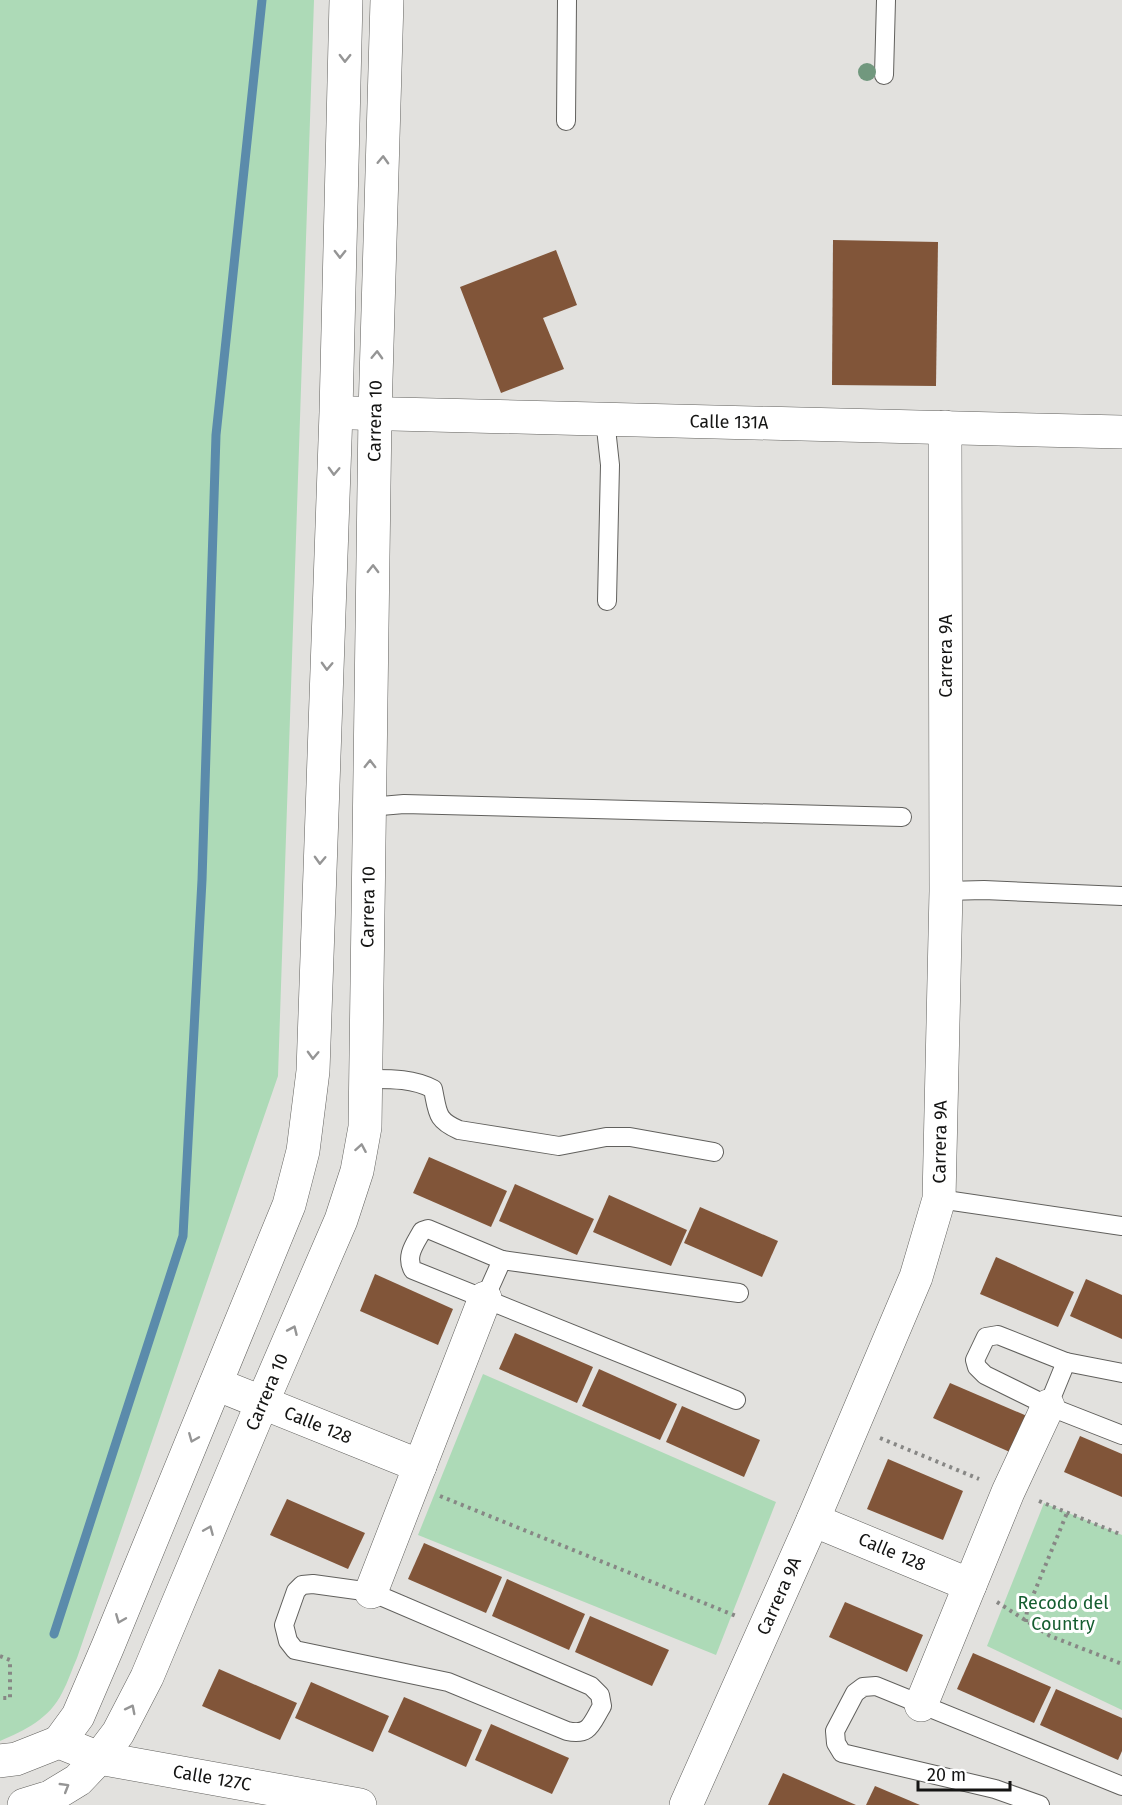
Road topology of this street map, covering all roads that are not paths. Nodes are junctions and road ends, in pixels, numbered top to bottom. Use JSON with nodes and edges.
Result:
{"nodes":[{"id":1,"x":346,"y":0,"type":"edge"},
{"id":2,"x":387,"y":0,"type":"edge"},
{"id":3,"x":567,"y":0,"type":"edge"},
{"id":4,"x":886,"y":0,"type":"edge"},
{"id":5,"x":884,"y":75,"type":"dead end"},
{"id":6,"x":566,"y":121,"type":"dead end"},
{"id":7,"x":336,"y":412,"type":"junction"},
{"id":8,"x":375,"y":414,"type":"junction"},
{"id":9,"x":605,"y":419,"type":"junction"},
{"id":10,"x":945,"y":427,"type":"junction"},
{"id":11,"x":1122,"y":432,"type":"edge"},
{"id":12,"x":607,"y":601,"type":"dead end"},
{"id":13,"x":369,"y":807,"type":"junction"},
{"id":14,"x":902,"y":817,"type":"dead end"},
{"id":15,"x":946,"y":891,"type":"junction"},
{"id":16,"x":1122,"y":896,"type":"edge"},
{"id":17,"x":366,"y":1079,"type":"junction"},
{"id":18,"x":714,"y":1152,"type":"dead end"},
{"id":19,"x":939,"y":1199,"type":"junction"},
{"id":20,"x":1122,"y":1226,"type":"edge"},
{"id":21,"x":502,"y":1260,"type":"junction"},
{"id":22,"x":739,"y":1293,"type":"dead end"},
{"id":23,"x":485,"y":1298,"type":"junction"},
{"id":24,"x":1066,"y":1362,"type":"junction"},
{"id":25,"x":1122,"y":1373,"type":"edge"},
{"id":26,"x":216,"y":1384,"type":"junction"},
{"id":27,"x":736,"y":1400,"type":"dead end"},
{"id":28,"x":262,"y":1403,"type":"junction"},
{"id":29,"x":1048,"y":1406,"type":"junction"},
{"id":30,"x":1122,"y":1435,"type":"edge"},
{"id":31,"x":416,"y":1475,"type":"junction"},
{"id":32,"x":813,"y":1520,"type":"junction"},
{"id":33,"x":970,"y":1585,"type":"junction"},
{"id":34,"x":371,"y":1592,"type":"junction"},
{"id":35,"x":921,"y":1705,"type":"junction"},
{"id":36,"x":59,"y":1742,"type":"junction"},
{"id":37,"x":99,"y":1758,"type":"junction"},
{"id":38,"x":0,"y":1761,"type":"edge"},
{"id":39,"x":1122,"y":1786,"type":"edge"},
{"id":40,"x":24,"y":1805,"type":"edge"},
{"id":41,"x":360,"y":1805,"type":"edge"},
{"id":42,"x":686,"y":1805,"type":"edge"},
{"id":43,"x":1040,"y":1805,"type":"edge"}],
"edges":[{"from":1,"to":7,"type":"street","one_way":true},
{"from":8,"to":2,"type":"street","name":"Carrera 10","one_way":true},
{"from":3,"to":6,"type":"lane"},
{"from":4,"to":5,"type":"lane"},
{"from":7,"to":8,"type":"street","name":"Calle 131A"},
{"from":7,"to":26,"type":"street","one_way":true},
{"from":8,"to":9,"type":"street","name":"Calle 131A"},
{"from":13,"to":8,"type":"street","name":"Carrera 10","one_way":true},
{"from":9,"to":10,"type":"street","name":"Calle 131A"},
{"from":9,"to":12,"type":"lane"},
{"from":10,"to":11,"type":"street","name":"Calle 131A"},
{"from":10,"to":15,"type":"street","name":"Carrera 9A"},
{"from":13,"to":14,"type":"lane"},
{"from":13,"to":17,"type":"street","name":"Carrera 10"},
{"from":15,"to":16,"type":"lane"},
{"from":15,"to":19,"type":"street","name":"Carrera 9A"},
{"from":17,"to":18,"type":"lane"},
{"from":28,"to":17,"type":"street","name":"Carrera 10","one_way":true},
{"from":19,"to":20,"type":"lane"},
{"from":19,"to":32,"type":"street","name":"Carrera 9A"},
{"from":21,"to":22,"type":"lane"},
{"from":21,"to":23,"type":"lane"},
{"from":21,"to":23,"type":"lane"},
{"from":23,"to":27,"type":"lane"},
{"from":23,"to":31,"type":"street"},
{"from":24,"to":25,"type":"lane"},
{"from":24,"to":29,"type":"lane"},
{"from":24,"to":29,"type":"lane"},
{"from":26,"to":28,"type":"street","name":"Calle 128"},
{"from":26,"to":36,"type":"street","one_way":true},
{"from":28,"to":31,"type":"street","name":"Calle 128"},
{"from":37,"to":28,"type":"street","name":"Carrera 10","one_way":true},
{"from":29,"to":30,"type":"lane"},
{"from":29,"to":33,"type":"street"},
{"from":31,"to":34,"type":"street"},
{"from":32,"to":33,"type":"street","name":"Calle 128"},
{"from":32,"to":42,"type":"street","name":"Carrera 9A"},
{"from":33,"to":35,"type":"street"},
{"from":34,"to":34,"type":"lane"},
{"from":35,"to":39,"type":"lane"},
{"from":35,"to":43,"type":"lane"},
{"from":36,"to":37,"type":"street","name":"Calle 127C"},
{"from":36,"to":38,"type":"street"},
{"from":40,"to":37,"type":"street","one_way":true},
{"from":37,"to":41,"type":"street","name":"Calle 127C"}]}
